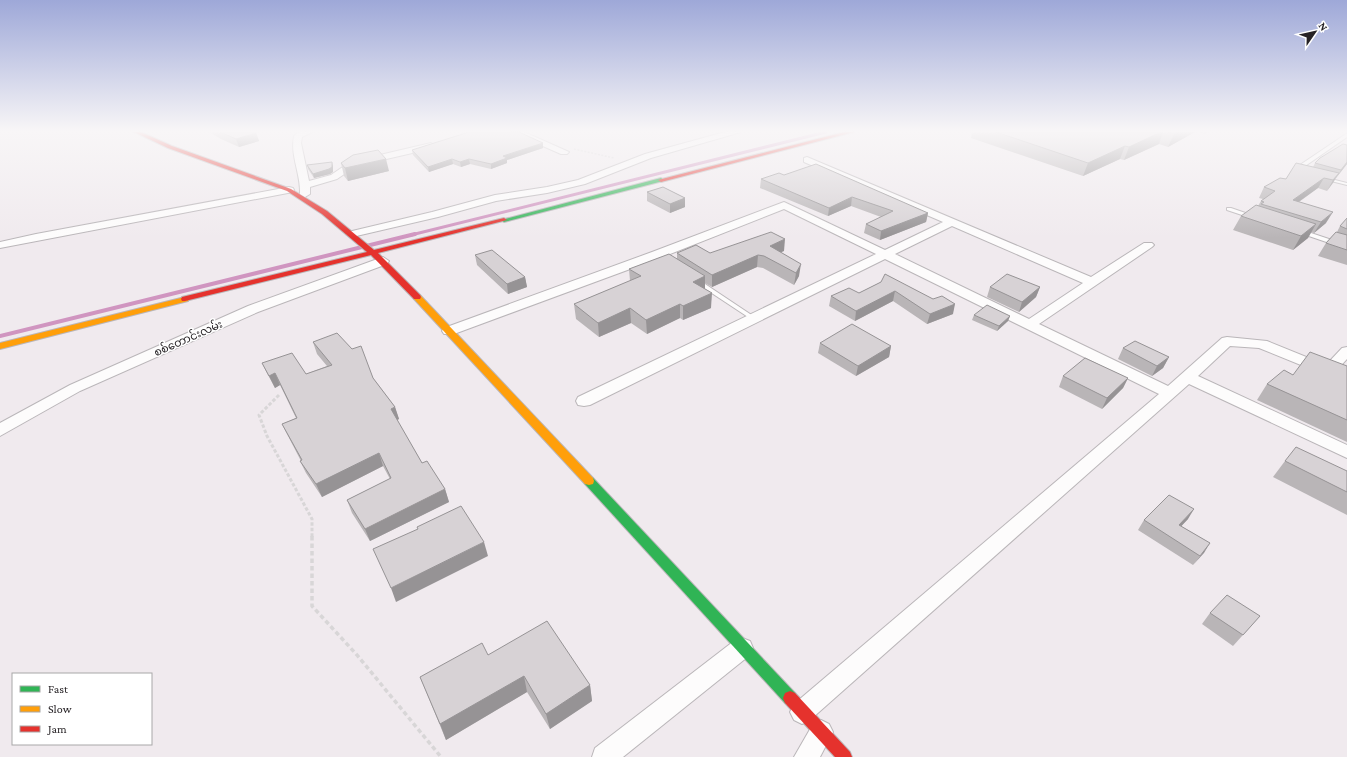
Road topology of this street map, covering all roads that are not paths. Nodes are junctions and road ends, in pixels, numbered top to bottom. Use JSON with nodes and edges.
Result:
{"nodes":[{"id":1,"x":226,"y":167,"type":"edge"},
{"id":2,"x":302,"y":167,"type":"edge"},
{"id":3,"x":348,"y":167,"type":"edge"},
{"id":4,"x":619,"y":167,"type":"edge"},
{"id":5,"x":718,"y":167,"type":"edge"},
{"id":6,"x":824,"y":167,"type":"edge"},
{"id":7,"x":1300,"y":167,"type":"edge"},
{"id":8,"x":1303,"y":172,"type":"edge"},
{"id":9,"x":1318,"y":176,"type":"edge"},
{"id":10,"x":1347,"y":184,"type":"edge"},
{"id":11,"x":306,"y":185,"type":"junction"},
{"id":12,"x":289,"y":190,"type":"junction"},
{"id":13,"x":304,"y":197,"type":"junction"},
{"id":14,"x":1229,"y":209,"type":"dead end"},
{"id":15,"x":1258,"y":218,"type":"edge"},
{"id":16,"x":952,"y":222,"type":"junction"},
{"id":17,"x":1295,"y":230,"type":"edge"},
{"id":18,"x":352,"y":234,"type":"junction"},
{"id":19,"x":0,"y":245,"type":"edge"},
{"id":20,"x":1148,"y":245,"type":"dead end"},
{"id":21,"x":1347,"y":247,"type":"edge"},
{"id":22,"x":884,"y":253,"type":"junction"},
{"id":23,"x":378,"y":257,"type":"junction"},
{"id":24,"x":688,"y":276,"type":"edge"},
{"id":25,"x":1092,"y":282,"type":"junction"},
{"id":26,"x":753,"y":318,"type":"junction"},
{"id":27,"x":1030,"y":324,"type":"junction"},
{"id":28,"x":449,"y":331,"type":"junction"},
{"id":29,"x":0,"y":346,"type":"edge"},
{"id":30,"x":1347,"y":351,"type":"edge"},
{"id":31,"x":1188,"y":377,"type":"junction"},
{"id":32,"x":1170,"y":393,"type":"junction"},
{"id":33,"x":584,"y":401,"type":"dead end"},
{"id":34,"x":0,"y":430,"type":"edge"},
{"id":35,"x":1347,"y":452,"type":"edge"},
{"id":36,"x":742,"y":648,"type":"junction"},
{"id":37,"x":802,"y":712,"type":"junction"},
{"id":38,"x":821,"y":732,"type":"junction"},
{"id":39,"x":604,"y":757,"type":"edge"},
{"id":40,"x":806,"y":757,"type":"edge"},
{"id":41,"x":845,"y":757,"type":"edge"}],
"edges":[{"from":1,"to":12,"type":"street"},
{"from":2,"to":11,"type":"street"},
{"from":3,"to":11,"type":"street"},
{"from":4,"to":18,"type":"street"},
{"from":5,"to":23,"type":"street"},
{"from":6,"to":16,"type":"street"},
{"from":7,"to":8,"type":"lane"},
{"from":9,"to":10,"type":"lane"},
{"from":11,"to":13,"type":"street"},
{"from":12,"to":13,"type":"street"},
{"from":12,"to":19,"type":"street"},
{"from":13,"to":18,"type":"street"},
{"from":14,"to":15,"type":"lane"},
{"from":16,"to":22,"type":"street"},
{"from":16,"to":25,"type":"street"},
{"from":17,"to":21,"type":"lane"},
{"from":18,"to":23,"type":"street"},
{"from":20,"to":25,"type":"street"},
{"from":22,"to":26,"type":"street"},
{"from":22,"to":27,"type":"street"},
{"from":22,"to":28,"type":"street"},
{"from":23,"to":28,"type":"street"},
{"from":23,"to":29,"type":"street"},
{"from":23,"to":34,"type":"street","name":"စစ်တောင်းလမ်း"},
{"from":24,"to":26,"type":"lane"},
{"from":25,"to":27,"type":"street"},
{"from":26,"to":33,"type":"street"},
{"from":27,"to":32,"type":"street"},
{"from":28,"to":36,"type":"street"},
{"from":30,"to":31,"type":"street"},
{"from":31,"to":32,"type":"street"},
{"from":31,"to":35,"type":"street"},
{"from":32,"to":37,"type":"street"},
{"from":36,"to":37,"type":"street"},
{"from":36,"to":39,"type":"street"},
{"from":37,"to":38,"type":"street"},
{"from":38,"to":40,"type":"street"},
{"from":38,"to":41,"type":"street"}]}
